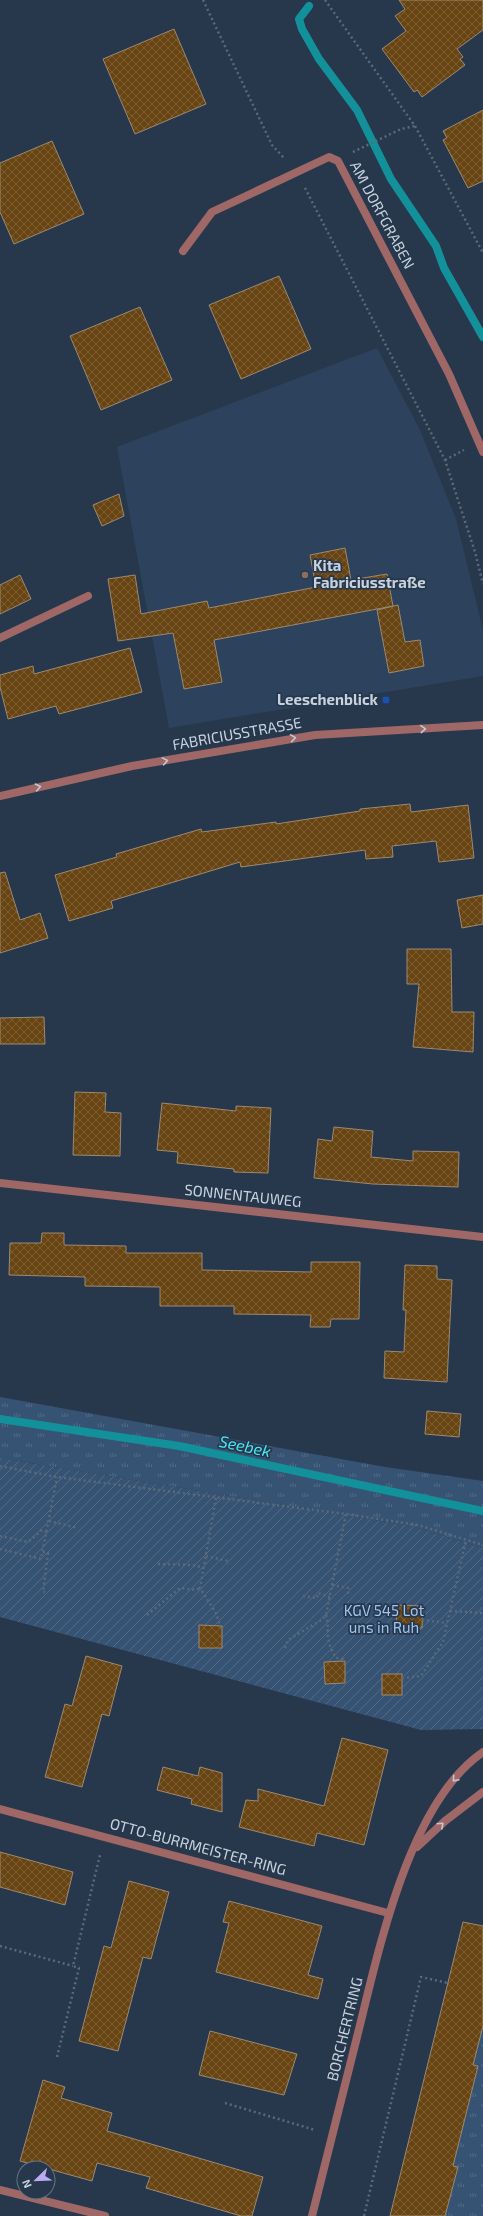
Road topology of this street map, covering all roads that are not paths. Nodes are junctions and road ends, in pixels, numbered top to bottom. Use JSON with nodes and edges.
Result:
{"nodes":[{"id":1,"x":183,"y":251,"type":"dead end"},
{"id":2,"x":483,"y":452,"type":"edge"},
{"id":3,"x":88,"y":596,"type":"dead end"},
{"id":4,"x":0,"y":638,"type":"edge"},
{"id":5,"x":483,"y":725,"type":"edge"},
{"id":6,"x":0,"y":796,"type":"edge"},
{"id":7,"x":0,"y":1183,"type":"edge"},
{"id":8,"x":483,"y":1237,"type":"edge"},
{"id":9,"x":483,"y":1752,"type":"edge"},
{"id":10,"x":483,"y":1792,"type":"edge"},
{"id":11,"x":0,"y":1809,"type":"edge"},
{"id":12,"x":412,"y":1852,"type":"junction"},
{"id":13,"x":388,"y":1913,"type":"junction"},
{"id":14,"x":0,"y":2190,"type":"edge"},
{"id":15,"x":105,"y":2216,"type":"edge"},
{"id":16,"x":312,"y":2216,"type":"edge"}],
"edges":[{"from":1,"to":2,"type":"street","name":"AM DORFGRABEN"},
{"from":3,"to":4,"type":"street"},
{"from":6,"to":5,"type":"street","name":"FABRICIUSSTRASSE","one_way":true},
{"from":7,"to":8,"type":"street","name":"SONNENTAUWEG"},
{"from":9,"to":12,"type":"street","name":"BORCHERTRING","one_way":true},
{"from":12,"to":10,"type":"street","name":"BORCHERTRING","one_way":true},
{"from":11,"to":13,"type":"street","name":"OTTO-BURRMEISTER-RING"},
{"from":12,"to":13,"type":"street","name":"BORCHERTRING"},
{"from":13,"to":16,"type":"street","name":"BORCHERTRING"},
{"from":14,"to":15,"type":"street"}]}
